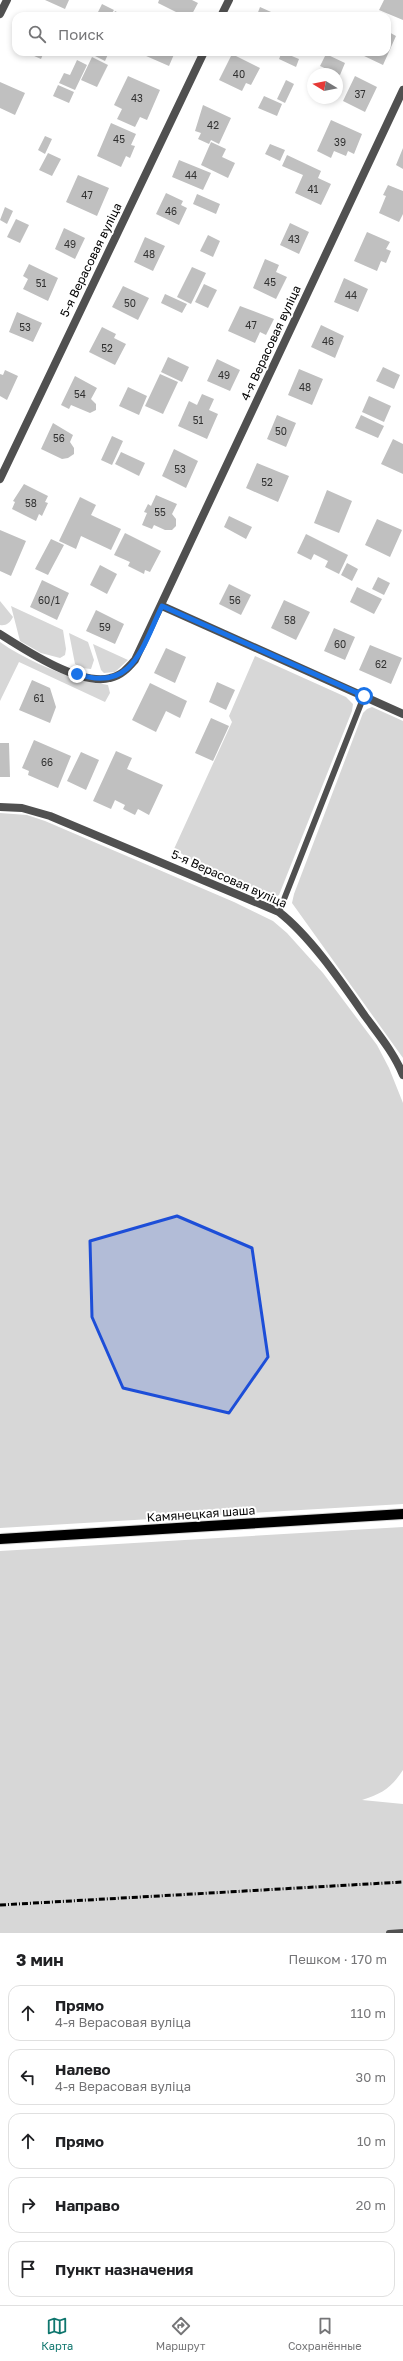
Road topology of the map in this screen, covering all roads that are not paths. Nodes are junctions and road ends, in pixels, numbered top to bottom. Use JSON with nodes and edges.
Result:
{"nodes":[{"id":1,"x":7,"y":0,"type":"edge"},
{"id":2,"x":229,"y":0,"type":"edge"},
{"id":3,"x":223,"y":12,"type":"edge"},
{"id":4,"x":0,"y":14,"type":"edge"},
{"id":5,"x":202,"y":56,"type":"edge"},
{"id":6,"x":403,"y":90,"type":"edge"},
{"id":7,"x":0,"y":479,"type":"edge"},
{"id":8,"x":162,"y":606,"type":"junction"},
{"id":9,"x":0,"y":634,"type":"edge"},
{"id":10,"x":364,"y":696,"type":"junction"},
{"id":11,"x":403,"y":714,"type":"edge"},
{"id":12,"x":0,"y":807,"type":"edge"},
{"id":13,"x":279,"y":912,"type":"junction"},
{"id":14,"x":403,"y":1074,"type":"edge"},
{"id":15,"x":403,"y":1514,"type":"edge"},
{"id":16,"x":0,"y":1539,"type":"edge"},
{"id":17,"x":403,"y":1932,"type":"edge"},
{"id":18,"x":390,"y":1933,"type":"edge"}],
"edges":[{"from":1,"to":4,"type":"street"},
{"from":2,"to":3,"type":"street"},
{"from":5,"to":7,"type":"street","name":"5-я Верасовая вуліца"},
{"from":6,"to":8,"type":"street","name":"4-я Верасовая вуліца"},
{"from":8,"to":9,"type":"street","name":"4-я Верасовая вуліца"},
{"from":8,"to":10,"type":"street"},
{"from":10,"to":11,"type":"street"},
{"from":10,"to":13,"type":"lane"},
{"from":12,"to":13,"type":"street","name":"5-я Верасовая вуліца"},
{"from":13,"to":14,"type":"street","name":"5-я Верасовая вуліца"},
{"from":15,"to":16,"type":"main road","name":"Камянецкая шаша"},
{"from":17,"to":18,"type":"lane"}]}
